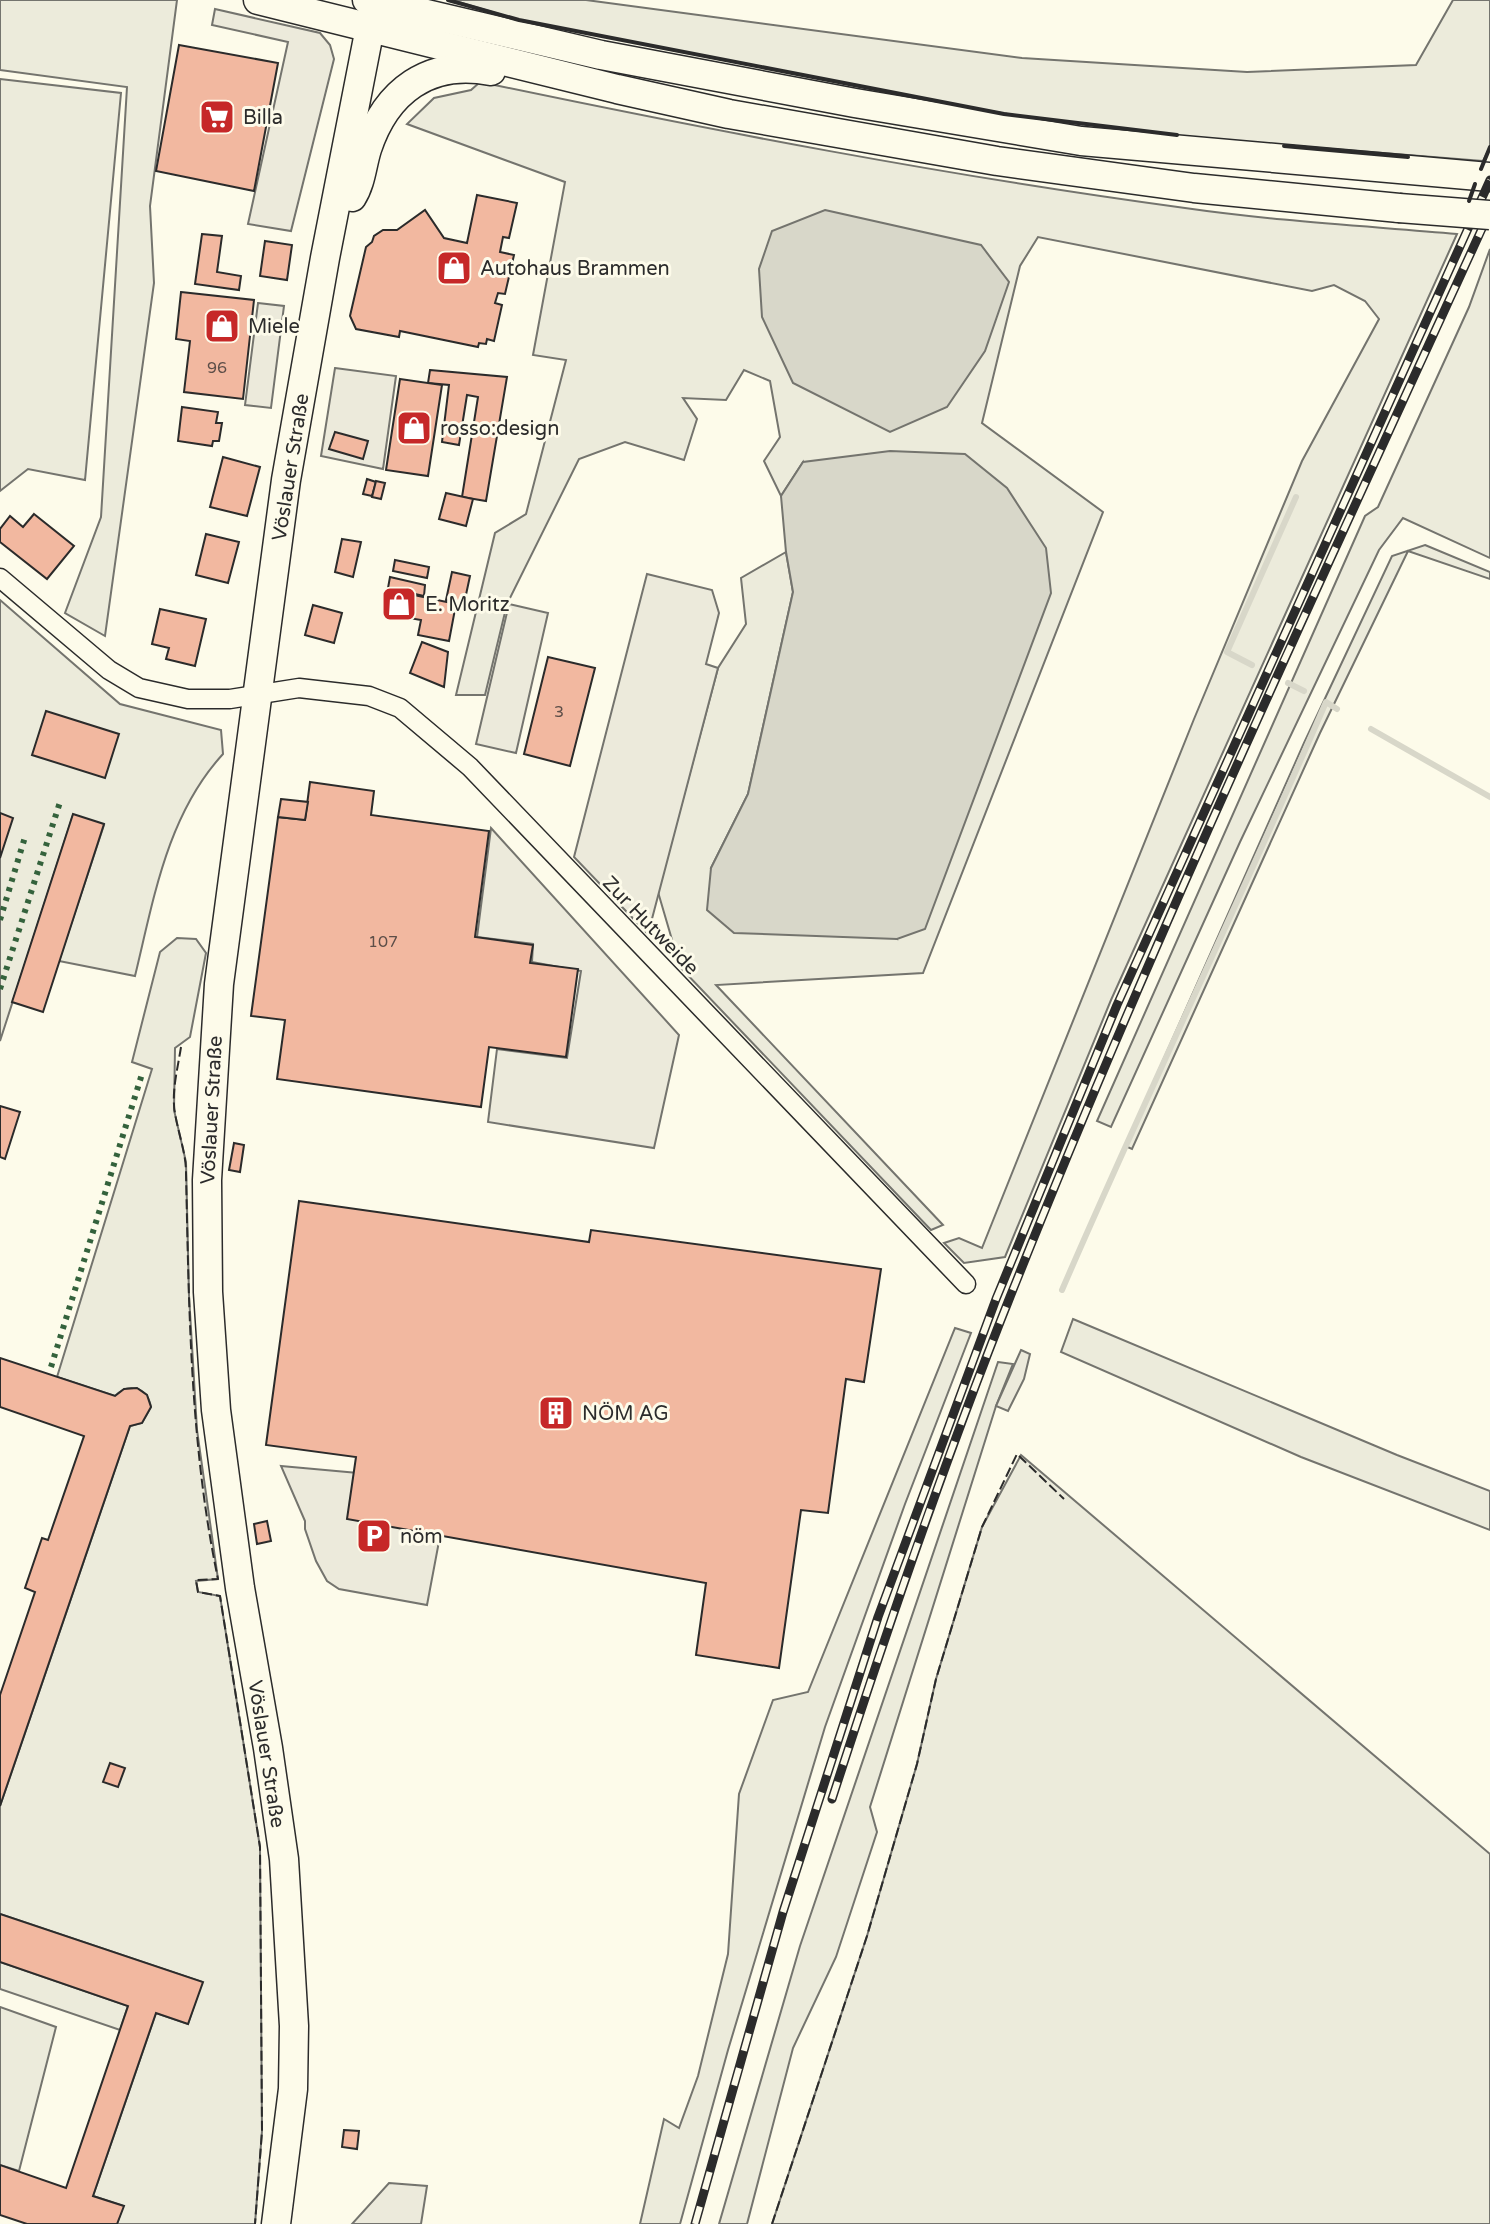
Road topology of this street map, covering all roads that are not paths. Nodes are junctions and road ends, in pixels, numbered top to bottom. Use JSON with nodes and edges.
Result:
{"nodes":[{"id":1,"x":258,"y":0,"type":"edge"},
{"id":2,"x":371,"y":10,"type":"edge"},
{"id":3,"x":617,"y":89,"type":"junction"},
{"id":4,"x":1490,"y":177,"type":"edge"},
{"id":5,"x":1490,"y":215,"type":"edge"},
{"id":6,"x":332,"y":228,"type":"junction"},
{"id":7,"x":0,"y":578,"type":"edge"},
{"id":8,"x":258,"y":694,"type":"junction"},
{"id":9,"x":966,"y":1284,"type":"dead end"},
{"id":10,"x":276,"y":2224,"type":"edge"}],
"edges":[{"from":1,"to":2,"type":"main road"},
{"from":2,"to":3,"type":"main road"},
{"from":2,"to":4,"type":"main road"},
{"from":2,"to":6,"type":"main road","name":"Vöslauer Straße"},
{"from":3,"to":5,"type":"main road","bridge":true},
{"from":3,"to":6,"type":"main road"},
{"from":6,"to":8,"type":"main road","name":"Vöslauer Straße"},
{"from":7,"to":8,"type":"street","name":"Zur Hutweide"},
{"from":8,"to":9,"type":"street","name":"Zur Hutweide"},
{"from":8,"to":10,"type":"main road","name":"Vöslauer Straße"}]}
